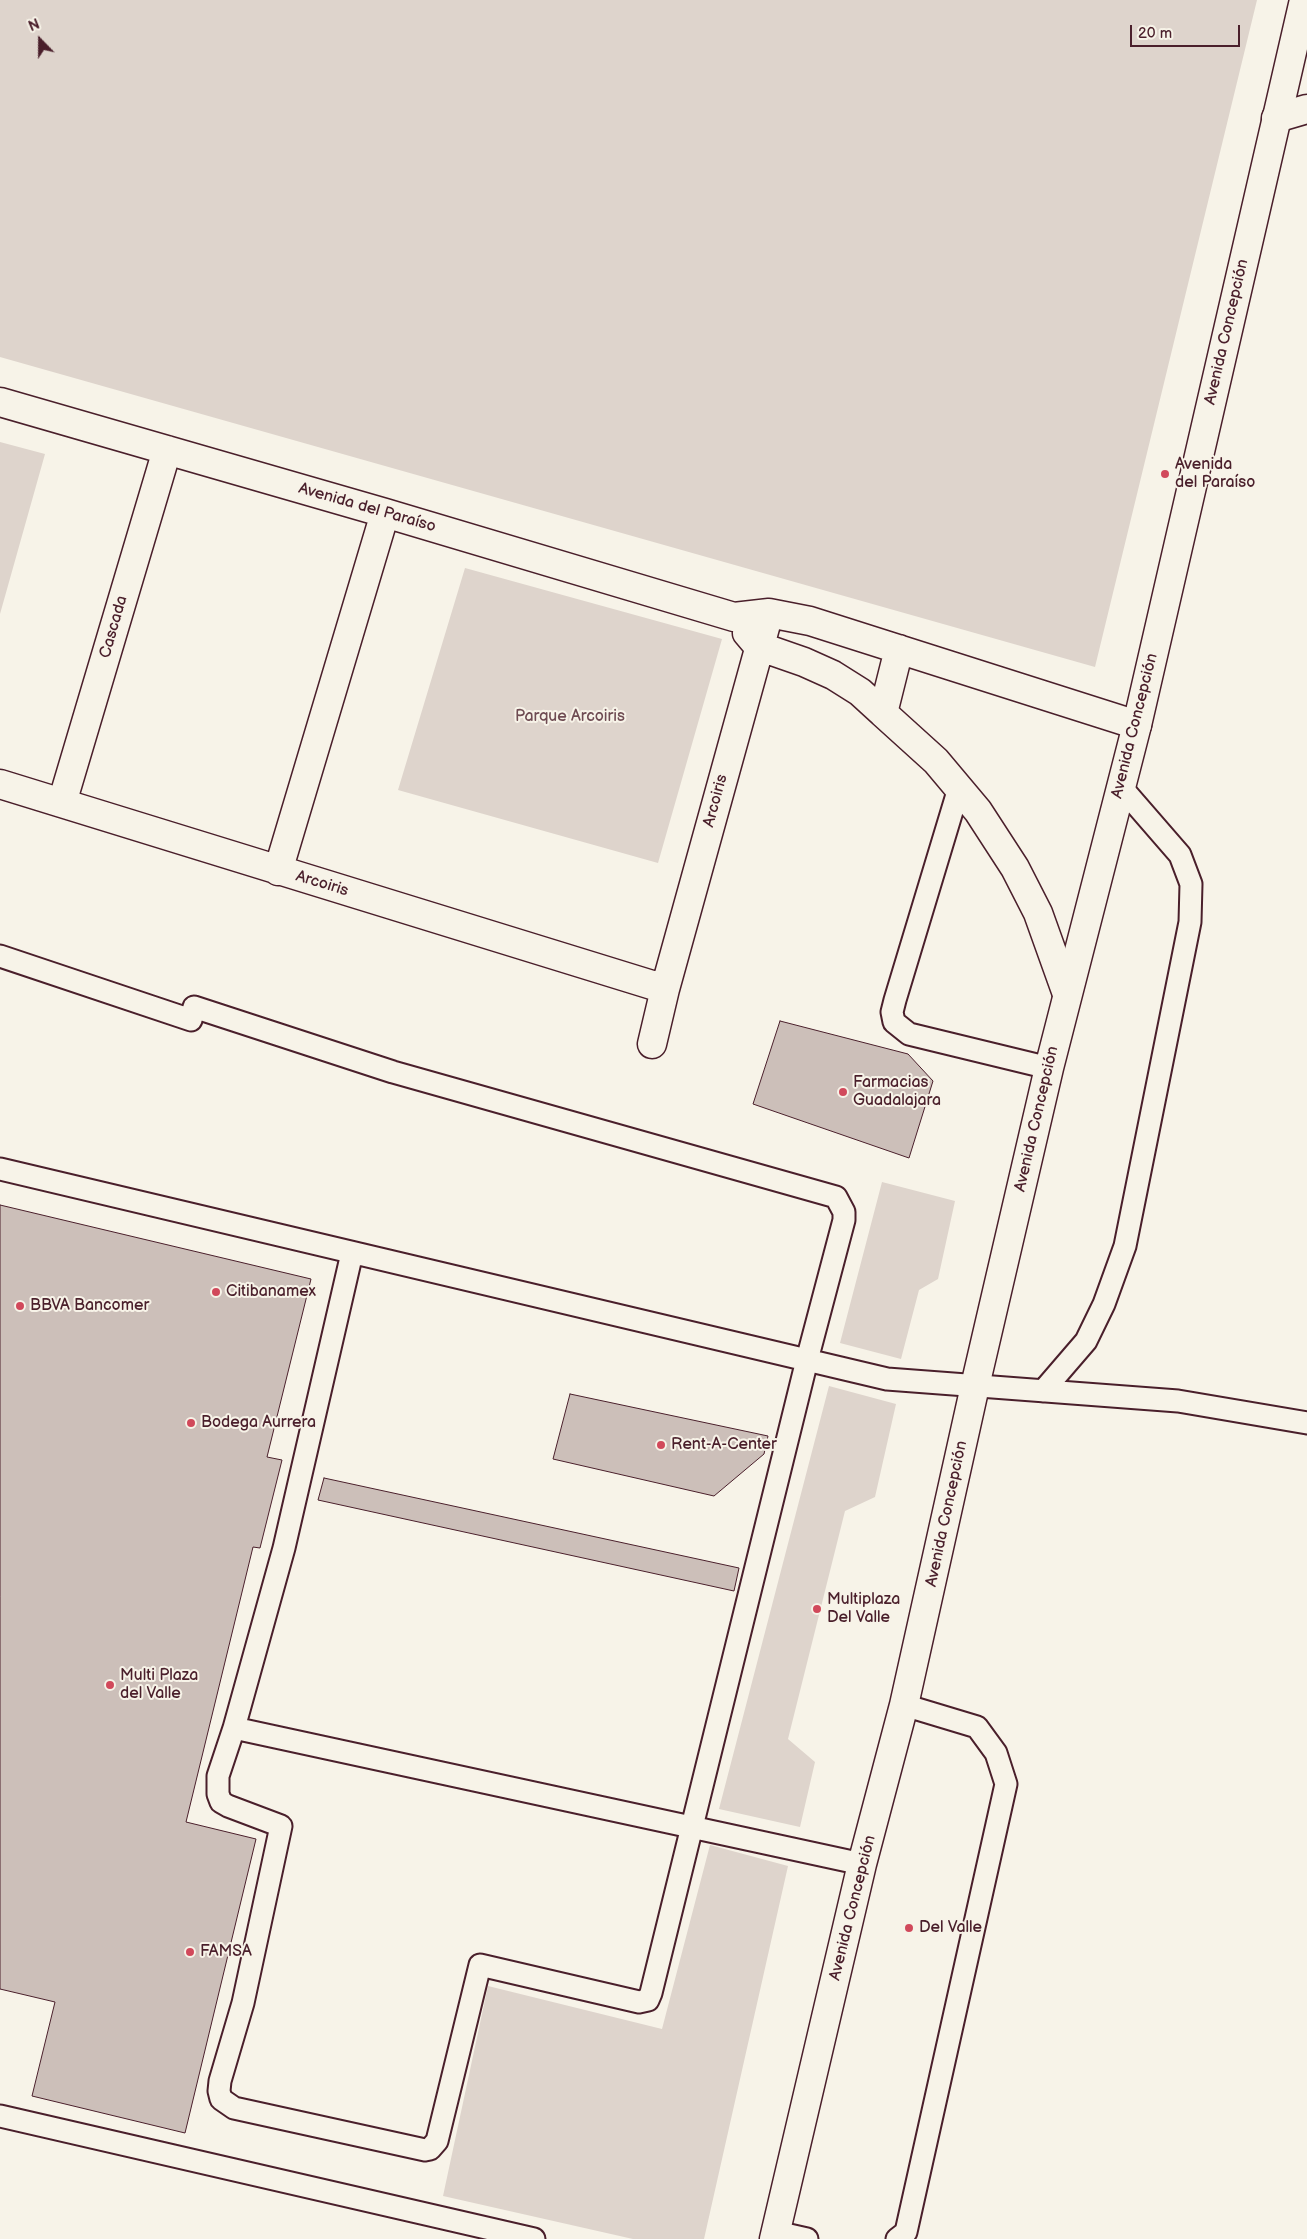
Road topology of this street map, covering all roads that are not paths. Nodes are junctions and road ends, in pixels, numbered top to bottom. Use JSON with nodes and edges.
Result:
{"nodes":[{"id":1,"x":1304,"y":0,"type":"edge"},
{"id":2,"x":1307,"y":109,"type":"edge"},
{"id":3,"x":1276,"y":118,"type":"junction"},
{"id":4,"x":0,"y":402,"type":"edge"},
{"id":5,"x":167,"y":450,"type":"junction"},
{"id":6,"x":385,"y":513,"type":"junction"},
{"id":7,"x":769,"y":613,"type":"junction"},
{"id":8,"x":734,"y":618,"type":"junction"},
{"id":9,"x":758,"y":646,"type":"junction"},
{"id":10,"x":899,"y":649,"type":"junction"},
{"id":11,"x":883,"y":713,"type":"junction"},
{"id":12,"x":1137,"y":725,"type":"junction"},
{"id":13,"x":0,"y":784,"type":"edge"},
{"id":14,"x":1121,"y":787,"type":"junction"},
{"id":15,"x":959,"y":788,"type":"junction"},
{"id":16,"x":62,"y":803,"type":"junction"},
{"id":17,"x":278,"y":871,"type":"junction"},
{"id":18,"x":0,"y":956,"type":"edge"},
{"id":19,"x":665,"y":989,"type":"junction"},
{"id":20,"x":1068,"y":994,"type":"junction"},
{"id":21,"x":652,"y":1044,"type":"dead end"},
{"id":22,"x":1049,"y":1068,"type":"junction"},
{"id":23,"x":0,"y":1169,"type":"edge"},
{"id":24,"x":352,"y":1252,"type":"junction"},
{"id":25,"x":807,"y":1360,"type":"junction"},
{"id":26,"x":975,"y":1386,"type":"junction"},
{"id":27,"x":1043,"y":1391,"type":"junction"},
{"id":28,"x":1307,"y":1423,"type":"edge"},
{"id":29,"x":904,"y":1705,"type":"junction"},
{"id":30,"x":234,"y":1728,"type":"junction"},
{"id":31,"x":692,"y":1827,"type":"junction"},
{"id":32,"x":862,"y":1864,"type":"junction"},
{"id":33,"x":0,"y":2116,"type":"edge"},
{"id":34,"x":775,"y":2235,"type":"edge"},
{"id":35,"x":534,"y":2239,"type":"edge"},
{"id":36,"x":807,"y":2239,"type":"edge"},
{"id":37,"x":897,"y":2239,"type":"edge"}],
"edges":[{"from":1,"to":3,"type":"street","name":"Avenida Concepción"},
{"from":2,"to":3,"type":"street"},
{"from":3,"to":12,"type":"street","name":"Avenida Concepción"},
{"from":4,"to":5,"type":"street","name":"Avenida del Paraíso"},
{"from":5,"to":6,"type":"street","name":"Avenida del Paraíso"},
{"from":5,"to":16,"type":"street","name":"Cascada"},
{"from":6,"to":8,"type":"street","name":"Avenida del Paraíso"},
{"from":6,"to":17,"type":"street","name":"Arcoiris"},
{"from":7,"to":8,"type":"street","name":"Avenida del Paraíso"},
{"from":7,"to":9,"type":"street","name":"Arcoiris"},
{"from":7,"to":10,"type":"street","name":"Avenida del Paraíso"},
{"from":8,"to":9,"type":"street"},
{"from":9,"to":11,"type":"street"},
{"from":9,"to":19,"type":"street","name":"Arcoiris"},
{"from":10,"to":11,"type":"street"},
{"from":10,"to":12,"type":"street","name":"Avenida del Paraíso"},
{"from":11,"to":15,"type":"street"},
{"from":12,"to":14,"type":"street","name":"Avenida Concepción"},
{"from":13,"to":16,"type":"street"},
{"from":14,"to":20,"type":"street","name":"Avenida Concepción"},
{"from":14,"to":27,"type":"lane"},
{"from":15,"to":20,"type":"street"},
{"from":15,"to":22,"type":"lane"},
{"from":16,"to":17,"type":"street"},
{"from":17,"to":19,"type":"street","name":"Arcoiris"},
{"from":18,"to":25,"type":"lane"},
{"from":19,"to":21,"type":"street","name":"Arcoiris"},
{"from":20,"to":22,"type":"street","name":"Avenida Concepción"},
{"from":22,"to":26,"type":"street","name":"Avenida Concepción"},
{"from":23,"to":24,"type":"lane"},
{"from":24,"to":25,"type":"lane"},
{"from":24,"to":30,"type":"lane"},
{"from":25,"to":26,"type":"lane"},
{"from":25,"to":31,"type":"lane"},
{"from":26,"to":27,"type":"lane"},
{"from":26,"to":29,"type":"street","name":"Avenida Concepción"},
{"from":27,"to":28,"type":"lane"},
{"from":29,"to":32,"type":"street","name":"Avenida Concepción"},
{"from":29,"to":37,"type":"lane"},
{"from":30,"to":31,"type":"lane"},
{"from":30,"to":31,"type":"lane"},
{"from":31,"to":32,"type":"lane"},
{"from":32,"to":34,"type":"street","name":"Avenida Concepción"},
{"from":33,"to":35,"type":"lane"},
{"from":34,"to":36,"type":"lane"}]}
